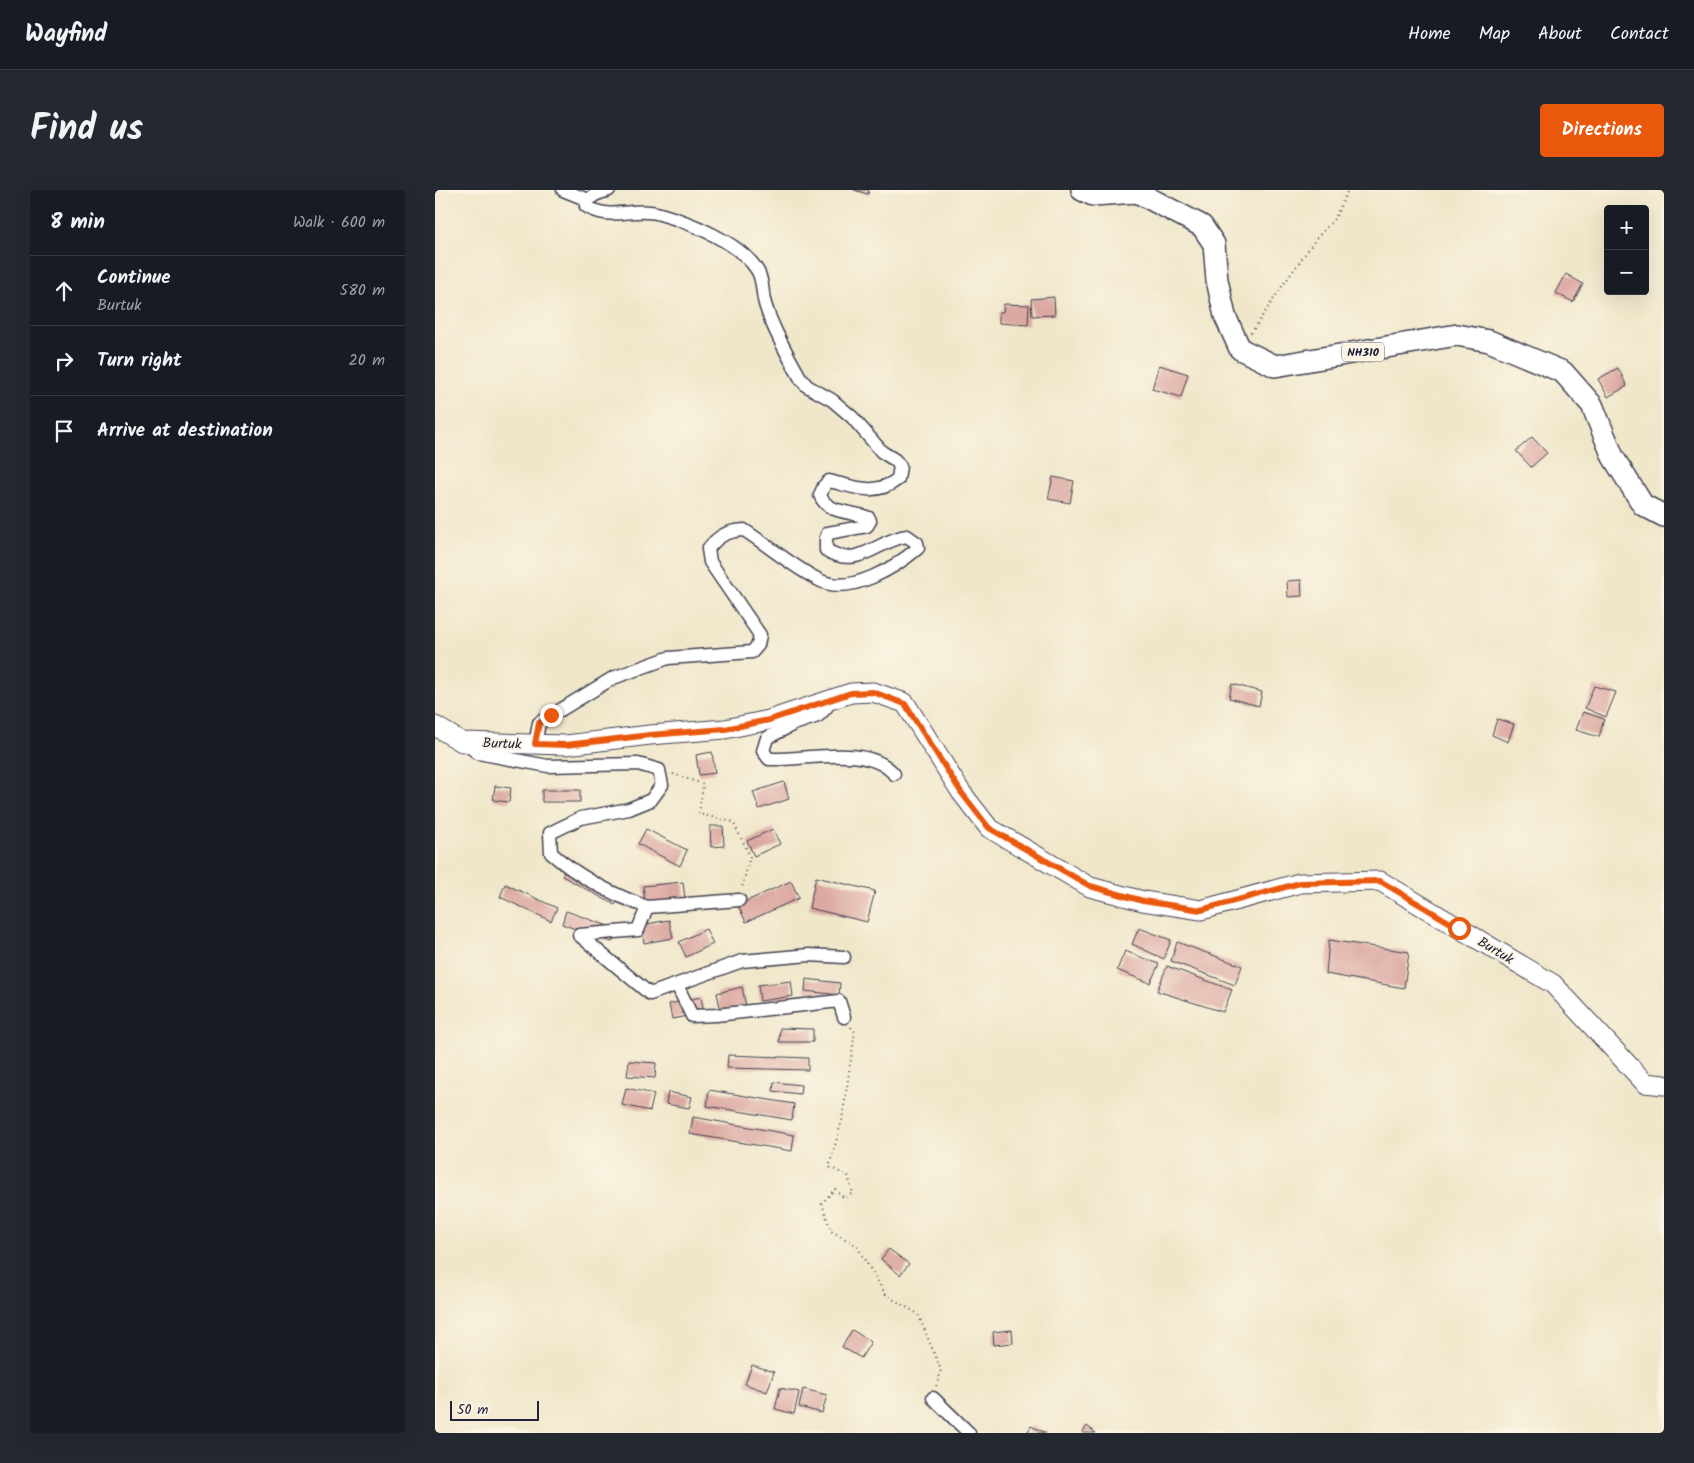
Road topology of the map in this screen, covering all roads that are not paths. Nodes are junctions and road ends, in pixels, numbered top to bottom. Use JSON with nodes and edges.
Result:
{"nodes":[{"id":1,"x":563,"y":190,"type":"edge"},
{"id":2,"x":609,"y":190,"type":"edge"},
{"id":3,"x":1082,"y":190,"type":"edge"},
{"id":4,"x":588,"y":200,"type":"junction"},
{"id":5,"x":1664,"y":516,"type":"edge"},
{"id":6,"x":829,"y":699,"type":"junction"},
{"id":7,"x":435,"y":726,"type":"edge"},
{"id":8,"x":462,"y":742,"type":"junction"},
{"id":9,"x":535,"y":744,"type":"junction"},
{"id":10,"x":894,"y":774,"type":"dead end"},
{"id":11,"x":739,"y":900,"type":"road end"},
{"id":12,"x":647,"y":907,"type":"junction"},
{"id":13,"x":844,"y":957,"type":"dead end"},
{"id":14,"x":677,"y":985,"type":"junction"},
{"id":15,"x":844,"y":1017,"type":"road end"},
{"id":16,"x":1664,"y":1085,"type":"edge"},
{"id":17,"x":933,"y":1398,"type":"road end"},
{"id":18,"x":969,"y":1433,"type":"edge"}],
"edges":[{"from":1,"to":4,"type":"street"},
{"from":2,"to":4,"type":"street"},
{"from":3,"to":5,"type":"highway","number":"NH310"},
{"from":4,"to":9,"type":"street"},
{"from":6,"to":9,"type":"main road","name":"Burtuk"},
{"from":6,"to":10,"type":"street"},
{"from":6,"to":16,"type":"main road","name":"Burtuk"},
{"from":7,"to":8,"type":"main road"},
{"from":8,"to":9,"type":"main road","name":"Burtuk"},
{"from":8,"to":12,"type":"street"},
{"from":11,"to":12,"type":"street"},
{"from":12,"to":14,"type":"street"},
{"from":13,"to":14,"type":"street"},
{"from":14,"to":15,"type":"street"},
{"from":17,"to":18,"type":"street"}]}
